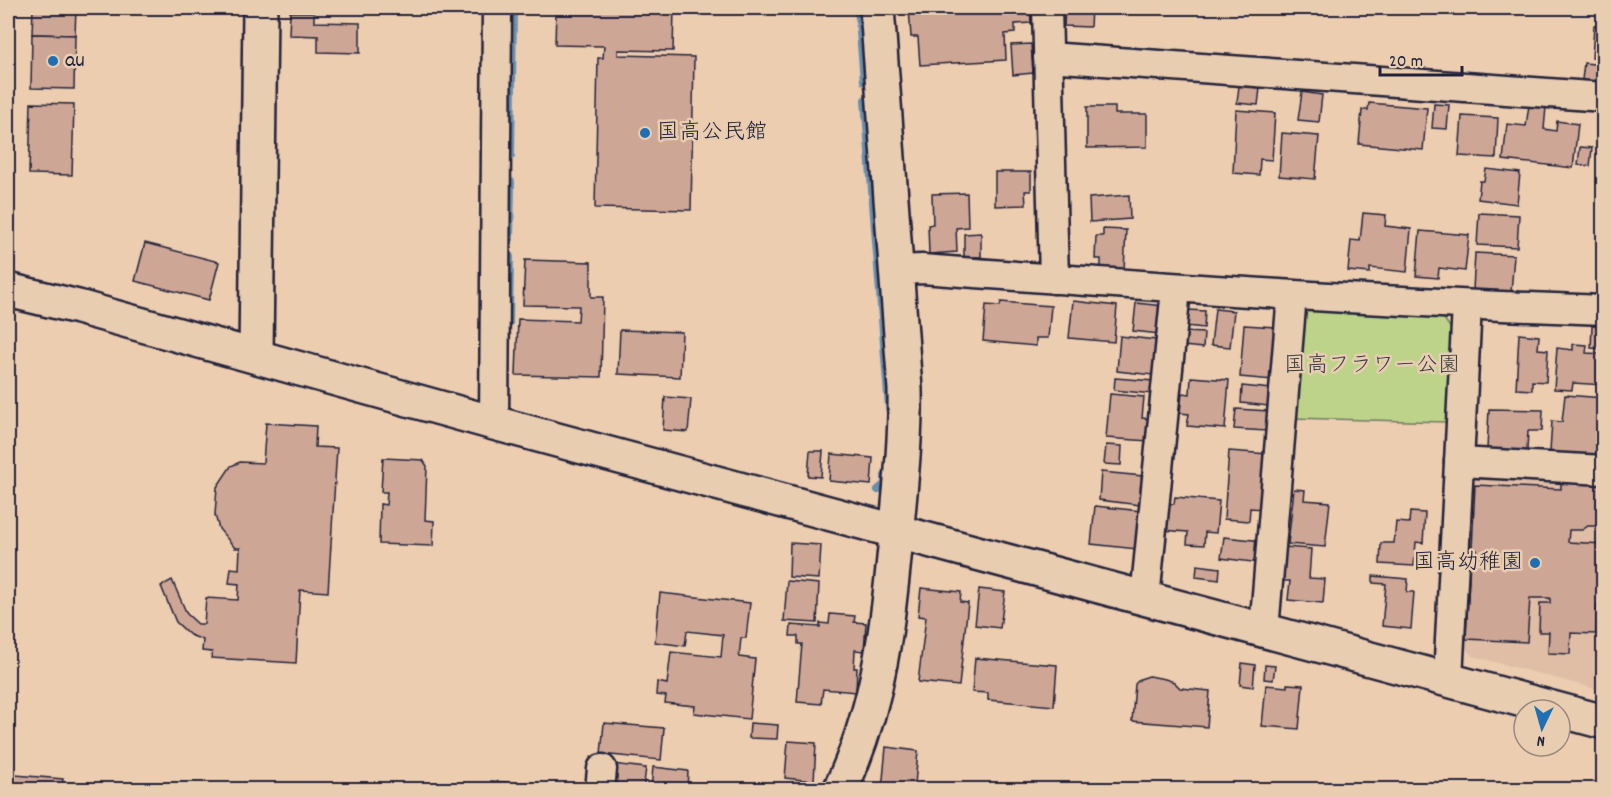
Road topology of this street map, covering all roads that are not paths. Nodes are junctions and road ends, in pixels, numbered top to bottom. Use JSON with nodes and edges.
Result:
{"nodes":[{"id":1,"x":260,"y":8,"type":"edge"},
{"id":2,"x":497,"y":8,"type":"edge"},
{"id":3,"x":877,"y":8,"type":"edge"},
{"id":4,"x":1047,"y":8,"type":"edge"},
{"id":5,"x":1048,"y":57,"type":"junction"},
{"id":6,"x":1604,"y":97,"type":"edge"},
{"id":7,"x":896,"y":270,"type":"junction"},
{"id":8,"x":1054,"y":279,"type":"junction"},
{"id":9,"x":1176,"y":289,"type":"junction"},
{"id":10,"x":8,"y":290,"type":"edge"},
{"id":11,"x":1292,"y":295,"type":"junction"},
{"id":12,"x":1467,"y":305,"type":"junction"},
{"id":13,"x":1604,"y":310,"type":"edge"},
{"id":14,"x":256,"y":356,"type":"junction"},
{"id":15,"x":494,"y":423,"type":"junction"},
{"id":16,"x":1459,"y":462,"type":"junction"},
{"id":17,"x":1604,"y":470,"type":"edge"},
{"id":18,"x":897,"y":530,"type":"junction"},
{"id":19,"x":1145,"y":598,"type":"junction"},
{"id":20,"x":1264,"y":630,"type":"junction"},
{"id":21,"x":1448,"y":679,"type":"junction"},
{"id":22,"x":1604,"y":722,"type":"edge"},
{"id":23,"x":840,"y":789,"type":"edge"}],
"edges":[{"from":1,"to":14,"type":"street"},
{"from":2,"to":15,"type":"street"},
{"from":3,"to":7,"type":"street"},
{"from":4,"to":5,"type":"street"},
{"from":5,"to":6,"type":"street"},
{"from":5,"to":8,"type":"street"},
{"from":7,"to":8,"type":"street"},
{"from":7,"to":18,"type":"street"},
{"from":8,"to":9,"type":"street"},
{"from":9,"to":11,"type":"street"},
{"from":9,"to":19,"type":"street"},
{"from":10,"to":14,"type":"street"},
{"from":11,"to":12,"type":"street"},
{"from":11,"to":20,"type":"street"},
{"from":12,"to":13,"type":"street"},
{"from":12,"to":16,"type":"street"},
{"from":14,"to":15,"type":"street"},
{"from":15,"to":18,"type":"street"},
{"from":16,"to":17,"type":"street"},
{"from":16,"to":21,"type":"street"},
{"from":18,"to":19,"type":"street"},
{"from":18,"to":23,"type":"street"},
{"from":19,"to":20,"type":"street"},
{"from":20,"to":21,"type":"street"},
{"from":21,"to":22,"type":"street"}]}
